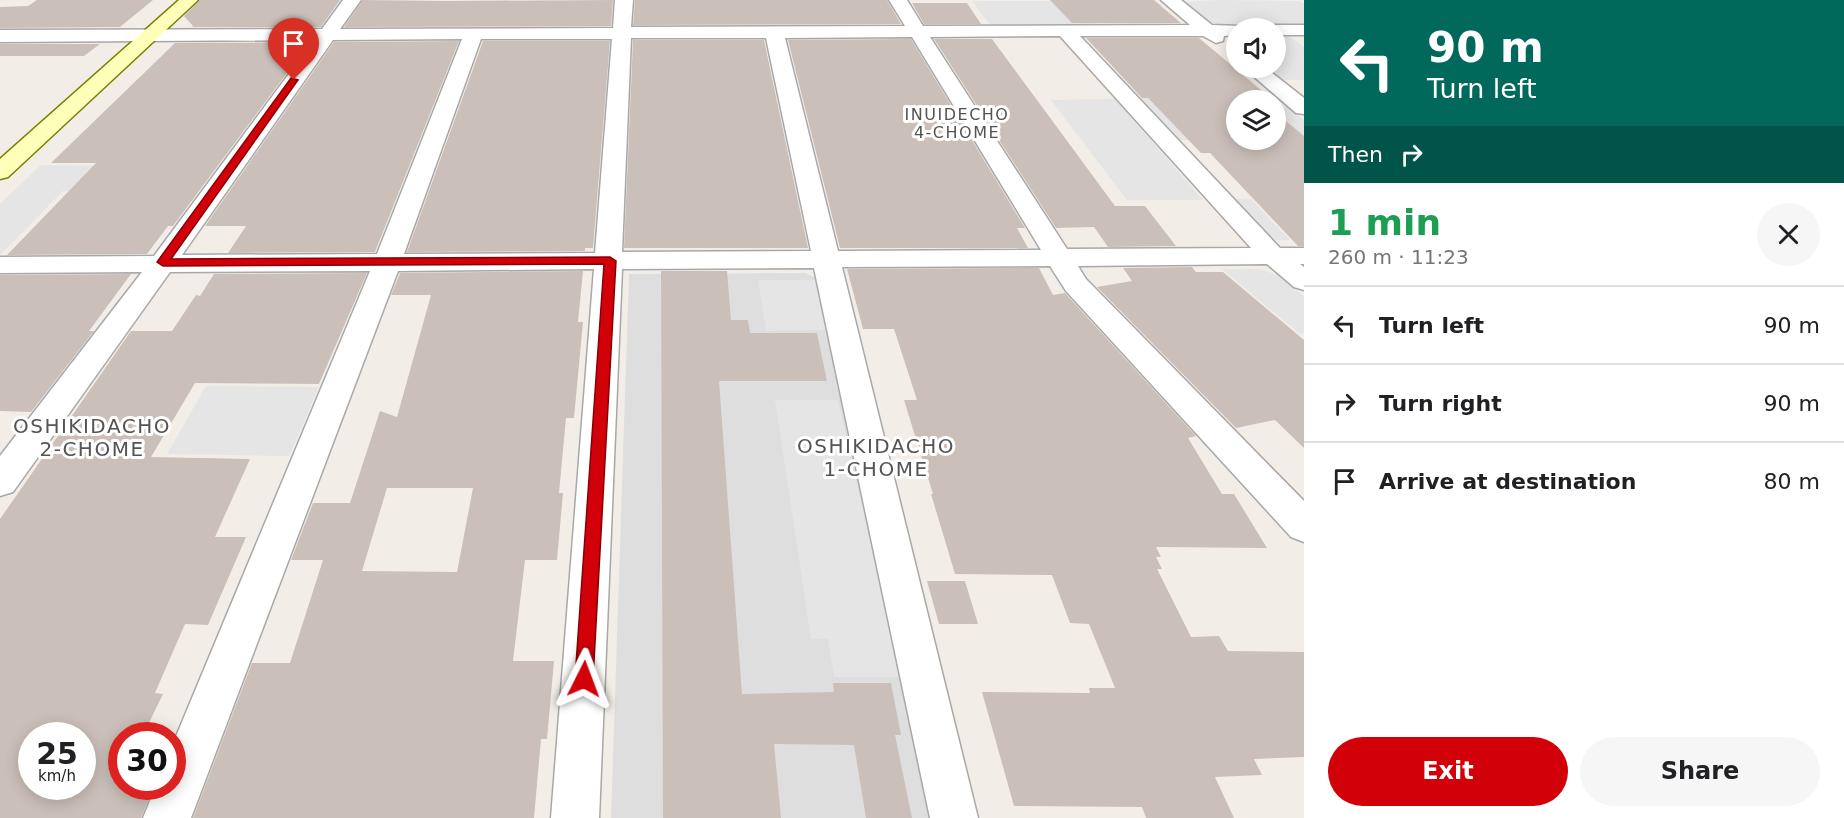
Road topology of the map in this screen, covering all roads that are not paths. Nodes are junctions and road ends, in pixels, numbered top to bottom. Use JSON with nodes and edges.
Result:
{"nodes":[{"id":1,"x":189,"y":0,"type":"edge"},
{"id":2,"x":352,"y":0,"type":"edge"},
{"id":3,"x":898,"y":0,"type":"edge"},
{"id":4,"x":1170,"y":0,"type":"edge"},
{"id":5,"x":623,"y":16,"type":"edge"},
{"id":6,"x":1286,"y":30,"type":"edge"},
{"id":7,"x":1304,"y":30,"type":"edge"},
{"id":8,"x":1065,"y":31,"type":"junction"},
{"id":9,"x":1208,"y":31,"type":"junction"},
{"id":10,"x":774,"y":32,"type":"junction"},
{"id":11,"x":918,"y":32,"type":"junction"},
{"id":12,"x":474,"y":33,"type":"junction"},
{"id":13,"x":327,"y":34,"type":"junction"},
{"id":14,"x":152,"y":35,"type":"junction"},
{"id":15,"x":0,"y":36,"type":"edge"},
{"id":16,"x":1226,"y":36,"type":"edge"},
{"id":17,"x":1266,"y":78,"type":"edge"},
{"id":18,"x":1304,"y":108,"type":"edge"},
{"id":19,"x":0,"y":172,"type":"edge"},
{"id":20,"x":1272,"y":256,"type":"junction"},
{"id":21,"x":1304,"y":256,"type":"edge"},
{"id":22,"x":1058,"y":258,"type":"junction"},
{"id":23,"x":826,"y":259,"type":"junction"},
{"id":24,"x":610,"y":261,"type":"junction"},
{"id":25,"x":163,"y":262,"type":"junction"},
{"id":26,"x":387,"y":263,"type":"junction"},
{"id":27,"x":0,"y":265,"type":"edge"},
{"id":28,"x":1304,"y":281,"type":"edge"},
{"id":29,"x":0,"y":482,"type":"edge"},
{"id":30,"x":1304,"y":526,"type":"edge"},
{"id":31,"x":167,"y":818,"type":"edge"},
{"id":32,"x":575,"y":818,"type":"edge"},
{"id":33,"x":954,"y":818,"type":"edge"}],
"edges":[{"from":1,"to":14,"type":"street"},
{"from":2,"to":13,"type":"street"},
{"from":3,"to":11,"type":"street"},
{"from":4,"to":9,"type":"street"},
{"from":5,"to":10,"type":"street"},
{"from":5,"to":12,"type":"street"},
{"from":5,"to":24,"type":"street"},
{"from":6,"to":7,"type":"street"},
{"from":8,"to":9,"type":"street"},
{"from":8,"to":11,"type":"street"},
{"from":8,"to":20,"type":"street"},
{"from":9,"to":16,"type":"street"},
{"from":10,"to":11,"type":"street"},
{"from":10,"to":23,"type":"street"},
{"from":11,"to":22,"type":"street"},
{"from":12,"to":13,"type":"street"},
{"from":12,"to":26,"type":"street"},
{"from":13,"to":14,"type":"street"},
{"from":13,"to":25,"type":"street"},
{"from":14,"to":15,"type":"street"},
{"from":14,"to":19,"type":"street"},
{"from":17,"to":18,"type":"street"},
{"from":20,"to":21,"type":"street"},
{"from":20,"to":22,"type":"street"},
{"from":20,"to":28,"type":"street"},
{"from":22,"to":23,"type":"street"},
{"from":22,"to":30,"type":"street"},
{"from":23,"to":24,"type":"street"},
{"from":23,"to":33,"type":"street"},
{"from":24,"to":26,"type":"street"},
{"from":24,"to":32,"type":"street"},
{"from":25,"to":26,"type":"street"},
{"from":25,"to":27,"type":"street"},
{"from":25,"to":29,"type":"street"},
{"from":26,"to":31,"type":"street"}]}
